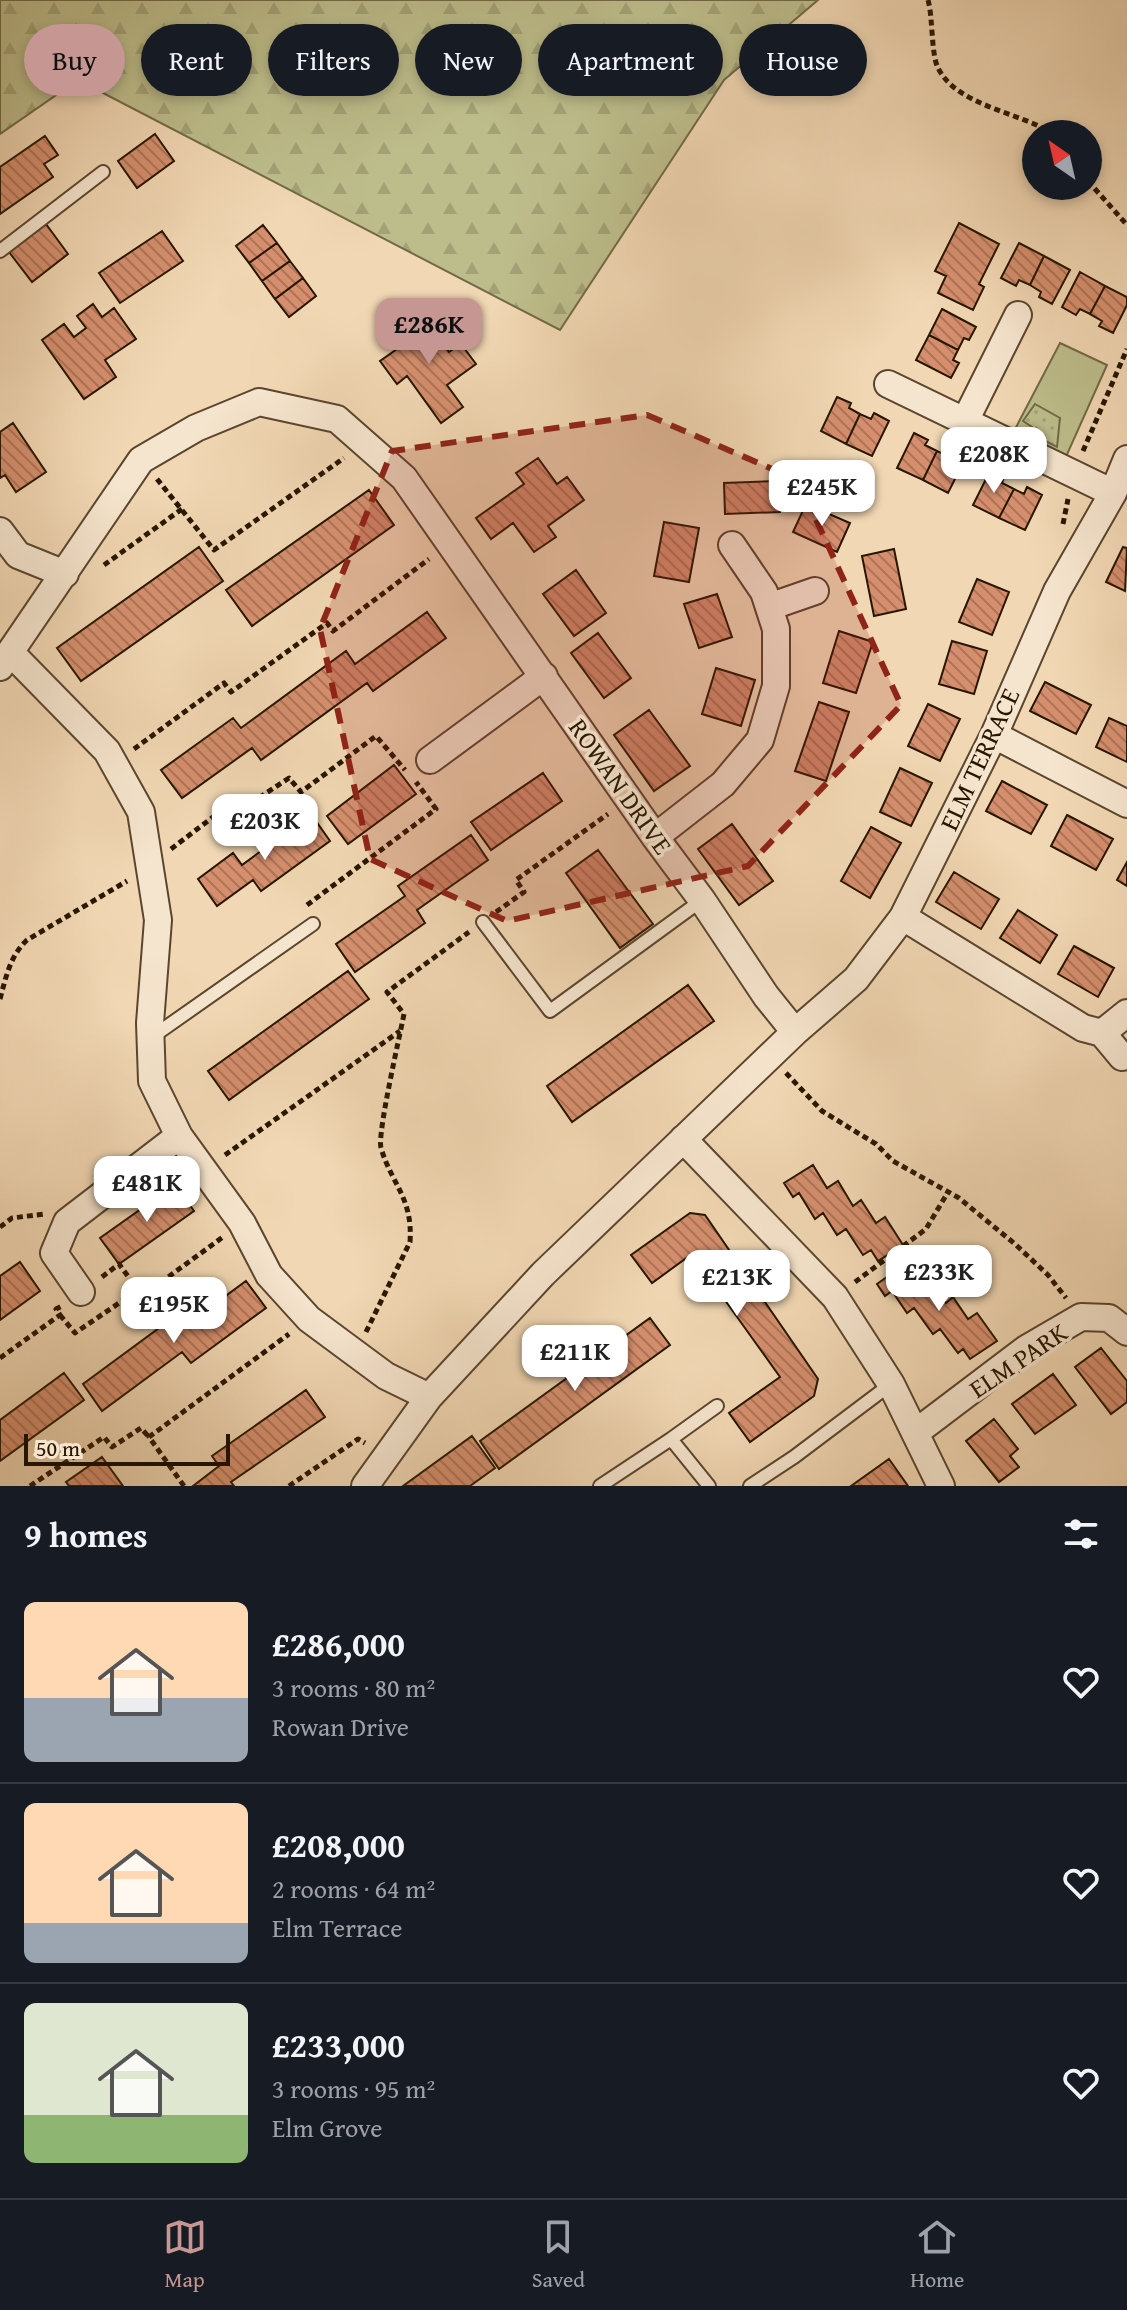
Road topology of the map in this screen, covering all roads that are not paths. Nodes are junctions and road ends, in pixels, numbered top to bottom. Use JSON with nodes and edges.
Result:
{"nodes":[{"id":1,"x":103,"y":172,"type":"dead end"},
{"id":2,"x":0,"y":251,"type":"edge"},
{"id":3,"x":1018,"y":315,"type":"dead end"},
{"id":4,"x":888,"y":384,"type":"dead end"},
{"id":5,"x":964,"y":423,"type":"junction"},
{"id":6,"x":1127,"y":459,"type":"edge"},
{"id":7,"x":1113,"y":493,"type":"junction"},
{"id":8,"x":0,"y":531,"type":"edge"},
{"id":9,"x":732,"y":545,"type":"dead end"},
{"id":10,"x":65,"y":574,"type":"junction"},
{"id":11,"x":815,"y":591,"type":"dead end"},
{"id":12,"x":769,"y":607,"type":"junction"},
{"id":13,"x":5,"y":660,"type":"edge"},
{"id":14,"x":544,"y":676,"type":"junction"},
{"id":15,"x":994,"y":735,"type":"junction"},
{"id":16,"x":430,"y":760,"type":"dead end"},
{"id":17,"x":1127,"y":804,"type":"edge"},
{"id":18,"x":655,"y":837,"type":"junction"},
{"id":19,"x":702,"y":900,"type":"junction"},
{"id":20,"x":903,"y":917,"type":"junction"},
{"id":21,"x":483,"y":922,"type":"road end"},
{"id":22,"x":313,"y":924,"type":"road end"},
{"id":23,"x":1127,"y":1013,"type":"edge"},
{"id":24,"x":795,"y":1032,"type":"junction"},
{"id":25,"x":1102,"y":1033,"type":"junction"},
{"id":26,"x":150,"y":1038,"type":"junction"},
{"id":27,"x":1122,"y":1057,"type":"dead end"},
{"id":28,"x":179,"y":1136,"type":"junction"},
{"id":29,"x":683,"y":1139,"type":"junction"},
{"id":30,"x":81,"y":1292,"type":"dead end"},
{"id":31,"x":1127,"y":1332,"type":"edge"},
{"id":32,"x":891,"y":1384,"type":"junction"},
{"id":33,"x":429,"y":1397,"type":"junction"},
{"id":34,"x":717,"y":1406,"type":"dead end"},
{"id":35,"x":915,"y":1433,"type":"junction"},
{"id":36,"x":671,"y":1439,"type":"junction"},
{"id":37,"x":365,"y":1486,"type":"edge"},
{"id":38,"x":600,"y":1486,"type":"edge"},
{"id":39,"x":709,"y":1486,"type":"edge"},
{"id":40,"x":750,"y":1486,"type":"edge"},
{"id":41,"x":941,"y":1486,"type":"edge"}],
"edges":[{"from":1,"to":2,"type":"lane"},
{"from":3,"to":5,"type":"street"},
{"from":4,"to":5,"type":"street"},
{"from":5,"to":7,"type":"street"},
{"from":6,"to":7,"type":"street","name":"ELM TERRACE"},
{"from":7,"to":15,"type":"street","name":"ELM TERRACE"},
{"from":8,"to":10,"type":"street"},
{"from":9,"to":12,"type":"street"},
{"from":10,"to":13,"type":"street","name":"ROWAN DRIVE"},
{"from":10,"to":14,"type":"street","name":"ROWAN DRIVE"},
{"from":11,"to":12,"type":"street"},
{"from":12,"to":18,"type":"street"},
{"from":13,"to":26,"type":"street"},
{"from":14,"to":16,"type":"street"},
{"from":14,"to":18,"type":"street","name":"ROWAN DRIVE"},
{"from":15,"to":17,"type":"street"},
{"from":15,"to":20,"type":"street","name":"ELM TERRACE"},
{"from":18,"to":19,"type":"street","name":"ROWAN DRIVE"},
{"from":19,"to":21,"type":"lane"},
{"from":19,"to":24,"type":"street","name":"ROWAN DRIVE"},
{"from":20,"to":24,"type":"street","name":"ELM TERRACE"},
{"from":20,"to":25,"type":"street"},
{"from":22,"to":26,"type":"lane"},
{"from":23,"to":25,"type":"street"},
{"from":24,"to":29,"type":"street"},
{"from":25,"to":27,"type":"street"},
{"from":26,"to":28,"type":"street"},
{"from":28,"to":30,"type":"street"},
{"from":28,"to":33,"type":"street"},
{"from":29,"to":32,"type":"street"},
{"from":29,"to":33,"type":"street"},
{"from":31,"to":35,"type":"street","name":"ELM PARK"},
{"from":32,"to":35,"type":"street"},
{"from":32,"to":40,"type":"lane"},
{"from":33,"to":37,"type":"street"},
{"from":34,"to":36,"type":"lane"},
{"from":35,"to":41,"type":"street"},
{"from":36,"to":38,"type":"lane"},
{"from":36,"to":39,"type":"lane"}]}
